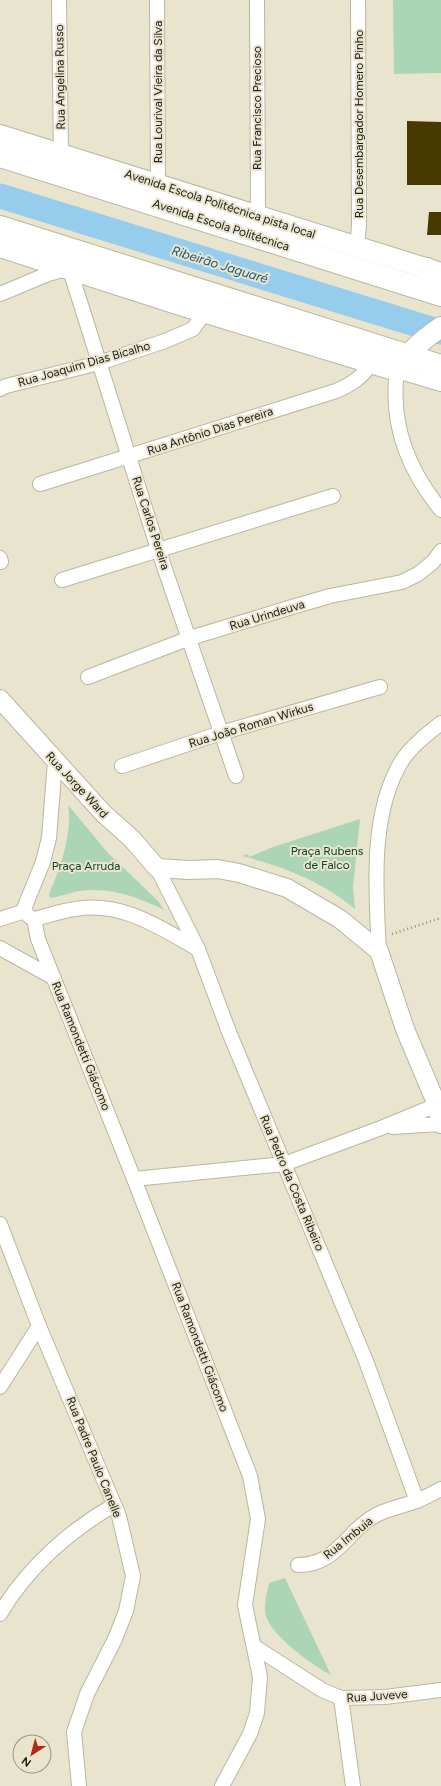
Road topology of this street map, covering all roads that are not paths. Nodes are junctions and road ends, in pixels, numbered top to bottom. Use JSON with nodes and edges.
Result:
{"nodes":[{"id":1,"x":59,"y":0,"type":"edge"},
{"id":2,"x":157,"y":0,"type":"edge"},
{"id":3,"x":257,"y":0,"type":"edge"},
{"id":4,"x":358,"y":0,"type":"edge"},
{"id":5,"x":0,"y":135,"type":"edge"},
{"id":6,"x":61,"y":154,"type":"junction"},
{"id":7,"x":0,"y":156,"type":"edge"},
{"id":8,"x":158,"y":184,"type":"junction"},
{"id":9,"x":258,"y":216,"type":"junction"},
{"id":10,"x":0,"y":227,"type":"edge"},
{"id":11,"x":0,"y":247,"type":"edge"},
{"id":12,"x":357,"y":248,"type":"junction"},
{"id":13,"x":69,"y":269,"type":"junction"},
{"id":14,"x":436,"y":275,"type":"edge"},
{"id":15,"x":0,"y":294,"type":"edge"},
{"id":16,"x":441,"y":295,"type":"edge"},
{"id":17,"x":205,"y":312,"type":"junction"},
{"id":18,"x":441,"y":327,"type":"edge"},
{"id":19,"x":407,"y":357,"type":"junction"},
{"id":20,"x":99,"y":362,"type":"junction"},
{"id":21,"x":371,"y":364,"type":"junction"},
{"id":22,"x":441,"y":366,"type":"edge"},
{"id":23,"x":441,"y":384,"type":"edge"},
{"id":24,"x":0,"y":389,"type":"edge"},
{"id":25,"x":129,"y":457,"type":"junction"},
{"id":26,"x":40,"y":484,"type":"dead end"},
{"id":27,"x":332,"y":496,"type":"dead end"},
{"id":28,"x":441,"y":510,"type":"edge"},
{"id":29,"x":158,"y":549,"type":"junction"},
{"id":30,"x":441,"y":551,"type":"edge"},
{"id":31,"x":62,"y":580,"type":"dead end"},
{"id":32,"x":190,"y":638,"type":"junction"},
{"id":33,"x":88,"y":677,"type":"dead end"},
{"id":34,"x":380,"y":686,"type":"dead end"},
{"id":35,"x":0,"y":699,"type":"edge"},
{"id":36,"x":441,"y":723,"type":"edge"},
{"id":37,"x":221,"y":733,"type":"junction"},
{"id":38,"x":55,"y":762,"type":"junction"},
{"id":39,"x":122,"y":766,"type":"dead end"},
{"id":40,"x":236,"y":776,"type":"dead end"},
{"id":41,"x":157,"y":868,"type":"junction"},
{"id":42,"x":29,"y":915,"type":"junction"},
{"id":43,"x":0,"y":919,"type":"edge"},
{"id":44,"x":0,"y":948,"type":"edge"},
{"id":45,"x":198,"y":949,"type":"junction"},
{"id":46,"x":379,"y":951,"type":"junction"},
{"id":47,"x":54,"y":978,"type":"junction"},
{"id":48,"x":439,"y":1105,"type":"edge"},
{"id":49,"x":441,"y":1124,"type":"edge"},
{"id":50,"x":381,"y":1128,"type":"junction"},
{"id":51,"x":284,"y":1164,"type":"junction"},
{"id":52,"x":134,"y":1179,"type":"junction"},
{"id":53,"x":0,"y":1224,"type":"edge"},
{"id":54,"x":39,"y":1326,"type":"junction"},
{"id":55,"x":0,"y":1387,"type":"edge"},
{"id":56,"x":441,"y":1489,"type":"edge"},
{"id":57,"x":417,"y":1501,"type":"junction"},
{"id":58,"x":114,"y":1505,"type":"junction"},
{"id":59,"x":298,"y":1565,"type":"dead end"},
{"id":60,"x":0,"y":1614,"type":"edge"},
{"id":61,"x":255,"y":1647,"type":"junction"},
{"id":62,"x":441,"y":1690,"type":"edge"},
{"id":63,"x":341,"y":1698,"type":"junction"},
{"id":64,"x":79,"y":1786,"type":"edge"},
{"id":65,"x":222,"y":1786,"type":"edge"},
{"id":66,"x":353,"y":1786,"type":"edge"}],
"edges":[{"from":1,"to":6,"type":"street","name":"Rua Angelina Russo"},
{"from":2,"to":8,"type":"street","name":"Rua Lourival Vieira da Silva"},
{"from":3,"to":9,"type":"street","name":"Rua Francisco Precioso"},
{"from":4,"to":12,"type":"street","name":"Rua Desembargador Homero Pinho"},
{"from":5,"to":6,"type":"main road","name":"Avenida Escola Politécnica pista local"},
{"from":6,"to":8,"type":"main road","name":"Avenida Escola Politécnica pista local"},
{"from":7,"to":16,"type":"highway","name":"Avenida Escola Politécnica"},
{"from":8,"to":9,"type":"main road","name":"Avenida Escola Politécnica pista local"},
{"from":9,"to":12,"type":"main road","name":"Avenida Escola Politécnica pista local"},
{"from":10,"to":19,"type":"highway"},
{"from":11,"to":13,"type":"main road"},
{"from":12,"to":14,"type":"main road","name":"Avenida Escola Politécnica pista local"},
{"from":13,"to":15,"type":"street"},
{"from":13,"to":17,"type":"main road"},
{"from":13,"to":20,"type":"street","name":"Rua Carlos Pereira"},
{"from":17,"to":20,"type":"street","name":"Rua Joaquim Dias Bicalho"},
{"from":17,"to":21,"type":"main road"},
{"from":18,"to":19,"type":"main road"},
{"from":19,"to":21,"type":"main road"},
{"from":19,"to":22,"type":"highway"},
{"from":19,"to":23,"type":"street"},
{"from":19,"to":28,"type":"street"},
{"from":20,"to":24,"type":"street","name":"Rua Joaquim Dias Bicalho"},
{"from":20,"to":25,"type":"street","name":"Rua Carlos Pereira"},
{"from":21,"to":25,"type":"street","name":"Rua Antônio Dias Pereira"},
{"from":25,"to":26,"type":"street","name":"Rua Antônio Dias Pereira"},
{"from":25,"to":29,"type":"street","name":"Rua Carlos Pereira"},
{"from":27,"to":29,"type":"street"},
{"from":29,"to":31,"type":"street"},
{"from":29,"to":32,"type":"street","name":"Rua Carlos Pereira"},
{"from":30,"to":32,"type":"street","name":"Rua Urindeuva"},
{"from":32,"to":33,"type":"street","name":"Rua Urindeuva"},
{"from":32,"to":37,"type":"street","name":"Rua Carlos Pereira"},
{"from":34,"to":37,"type":"street","name":"Rua João Roman Wirkus"},
{"from":35,"to":38,"type":"street","name":"Rua Jorge Ward"},
{"from":36,"to":46,"type":"street"},
{"from":37,"to":39,"type":"street","name":"Rua João Roman Wirkus"},
{"from":37,"to":40,"type":"street","name":"Rua Carlos Pereira"},
{"from":38,"to":41,"type":"street","name":"Rua Jorge Ward"},
{"from":38,"to":42,"type":"street"},
{"from":41,"to":45,"type":"street","name":"Rua Pedro da Costa Ribeiro"},
{"from":41,"to":46,"type":"street"},
{"from":42,"to":43,"type":"street"},
{"from":42,"to":45,"type":"street"},
{"from":42,"to":47,"type":"street","name":"Rua Ramondetti Giácomo"},
{"from":44,"to":47,"type":"street"},
{"from":45,"to":51,"type":"street","name":"Rua Pedro da Costa Ribeiro"},
{"from":46,"to":48,"type":"street"},
{"from":47,"to":52,"type":"street","name":"Rua Ramondetti Giácomo"},
{"from":48,"to":49,"type":"street"},
{"from":48,"to":50,"type":"street"},
{"from":49,"to":50,"type":"street"},
{"from":50,"to":51,"type":"street"},
{"from":51,"to":52,"type":"street"},
{"from":51,"to":57,"type":"street","name":"Rua Pedro da Costa Ribeiro"},
{"from":52,"to":61,"type":"street","name":"Rua Ramondetti Giácomo"},
{"from":53,"to":54,"type":"street","name":"Rua Padre Paulo Canelle"},
{"from":54,"to":55,"type":"street"},
{"from":54,"to":58,"type":"street","name":"Rua Padre Paulo Canelle"},
{"from":56,"to":57,"type":"street","name":"Rua Imbuia"},
{"from":57,"to":59,"type":"street","name":"Rua Imbuia"},
{"from":58,"to":60,"type":"street"},
{"from":58,"to":64,"type":"street","name":"Rua Padre Paulo Canelle"},
{"from":61,"to":63,"type":"street","name":"Rua Juveve"},
{"from":61,"to":65,"type":"street","name":"Rua Ramondetti Giácomo"},
{"from":62,"to":63,"type":"street","name":"Rua Juveve"},
{"from":63,"to":66,"type":"street"}]}
